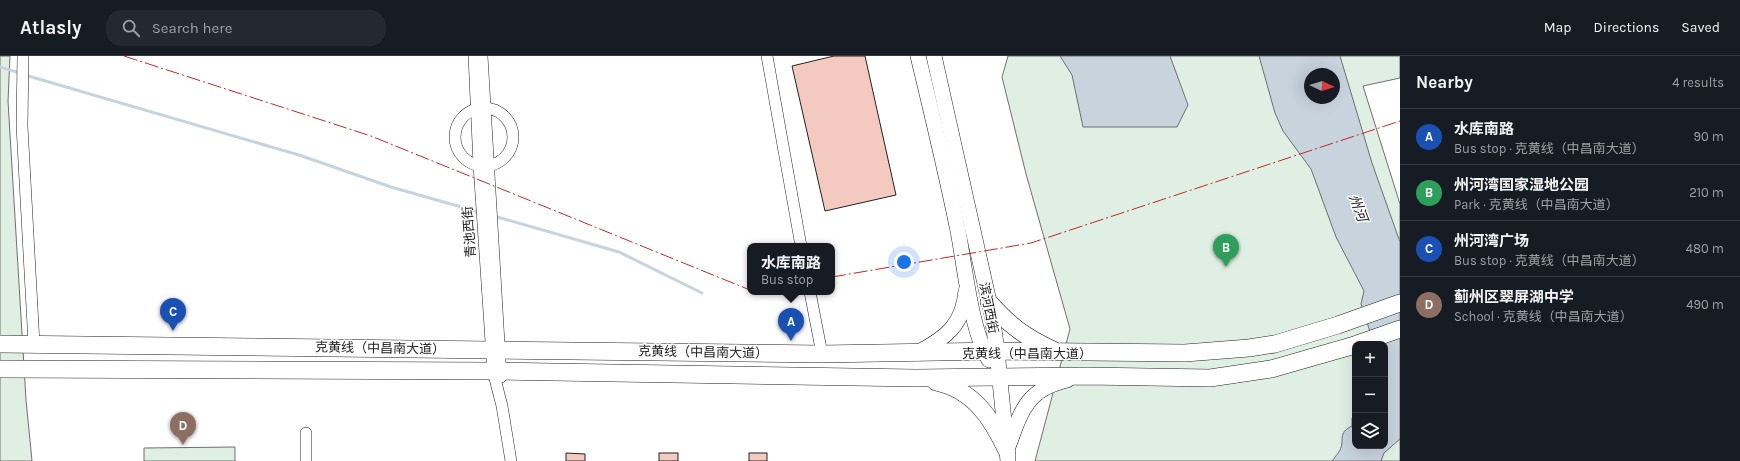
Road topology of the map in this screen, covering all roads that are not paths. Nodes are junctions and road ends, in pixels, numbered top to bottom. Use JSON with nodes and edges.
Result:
{"nodes":[{"id":1,"x":474,"y":56,"type":"edge"},
{"id":2,"x":482,"y":56,"type":"edge"},
{"id":3,"x":767,"y":56,"type":"edge"},
{"id":4,"x":918,"y":56,"type":"edge"},
{"id":5,"x":934,"y":56,"type":"edge"},
{"id":6,"x":23,"y":57,"type":"edge"},
{"id":7,"x":481,"y":109,"type":"junction"},
{"id":8,"x":484,"y":165,"type":"junction"},
{"id":9,"x":801,"y":243,"type":"edge"},
{"id":10,"x":966,"y":276,"type":"junction"},
{"id":11,"x":811,"y":295,"type":"edge"},
{"id":12,"x":989,"y":302,"type":"junction"},
{"id":13,"x":1400,"y":304,"type":"edge"},
{"id":14,"x":1400,"y":329,"type":"edge"},
{"id":15,"x":1365,"y":341,"type":"edge"},
{"id":16,"x":0,"y":344,"type":"edge"},
{"id":17,"x":34,"y":344,"type":"junction"},
{"id":18,"x":1352,"y":345,"type":"edge"},
{"id":19,"x":495,"y":350,"type":"junction"},
{"id":20,"x":991,"y":352,"type":"junction"},
{"id":21,"x":1058,"y":352,"type":"junction"},
{"id":22,"x":822,"y":354,"type":"junction"},
{"id":23,"x":916,"y":354,"type":"junction"},
{"id":24,"x":0,"y":369,"type":"edge"},
{"id":25,"x":497,"y":371,"type":"junction"},
{"id":26,"x":1086,"y":376,"type":"junction"},
{"id":27,"x":999,"y":377,"type":"junction"},
{"id":28,"x":916,"y":378,"type":"junction"},
{"id":29,"x":306,"y":433,"type":"dead end"},
{"id":30,"x":1007,"y":456,"type":"edge"},
{"id":31,"x":306,"y":461,"type":"edge"},
{"id":32,"x":511,"y":461,"type":"edge"}],
"edges":[{"from":1,"to":7,"type":"street","name":"青池西街"},
{"from":2,"to":7,"type":"street","name":"青池西街"},
{"from":3,"to":9,"type":"street"},
{"from":4,"to":10,"type":"main road","name":"滨河西街"},
{"from":5,"to":12,"type":"main road","name":"滨河西街"},
{"from":6,"to":17,"type":"street"},
{"from":7,"to":8,"type":"street","name":"青池西街"},
{"from":7,"to":8,"type":"street"},
{"from":7,"to":8,"type":"street"},
{"from":8,"to":19,"type":"street","name":"青池西街"},
{"from":10,"to":20,"type":"main road","name":"滨河西街"},
{"from":10,"to":23,"type":"main road"},
{"from":11,"to":22,"type":"street"},
{"from":12,"to":20,"type":"main road","name":"滨河西街"},
{"from":12,"to":21,"type":"highway"},
{"from":13,"to":21,"type":"highway","name":"克黄线（中昌南大道）"},
{"from":14,"to":15,"type":"highway","name":"克黄线（中昌南大道）"},
{"from":16,"to":17,"type":"highway","name":"克黄线（中昌南大道）"},
{"from":17,"to":19,"type":"highway","name":"克黄线（中昌南大道）"},
{"from":18,"to":26,"type":"highway","name":"克黄线（中昌南大道）"},
{"from":19,"to":22,"type":"highway","name":"克黄线（中昌南大道）"},
{"from":19,"to":25,"type":"street","name":"青池西街"},
{"from":20,"to":21,"type":"highway","name":"克黄线（中昌南大道）"},
{"from":20,"to":23,"type":"highway","name":"克黄线（中昌南大道）"},
{"from":20,"to":27,"type":"main road","name":"滨河西街"},
{"from":22,"to":23,"type":"highway","name":"克黄线（中昌南大道）"},
{"from":24,"to":25,"type":"highway","name":"克黄线（中昌南大道）"},
{"from":25,"to":28,"type":"highway","name":"克黄线（中昌南大道）"},
{"from":25,"to":32,"type":"street","name":"青池西街"},
{"from":26,"to":27,"type":"highway","name":"克黄线（中昌南大道）"},
{"from":26,"to":30,"type":"main road"},
{"from":27,"to":28,"type":"highway","name":"克黄线（中昌南大道）"},
{"from":27,"to":30,"type":"main road"},
{"from":28,"to":30,"type":"highway"},
{"from":29,"to":31,"type":"street"}]}
